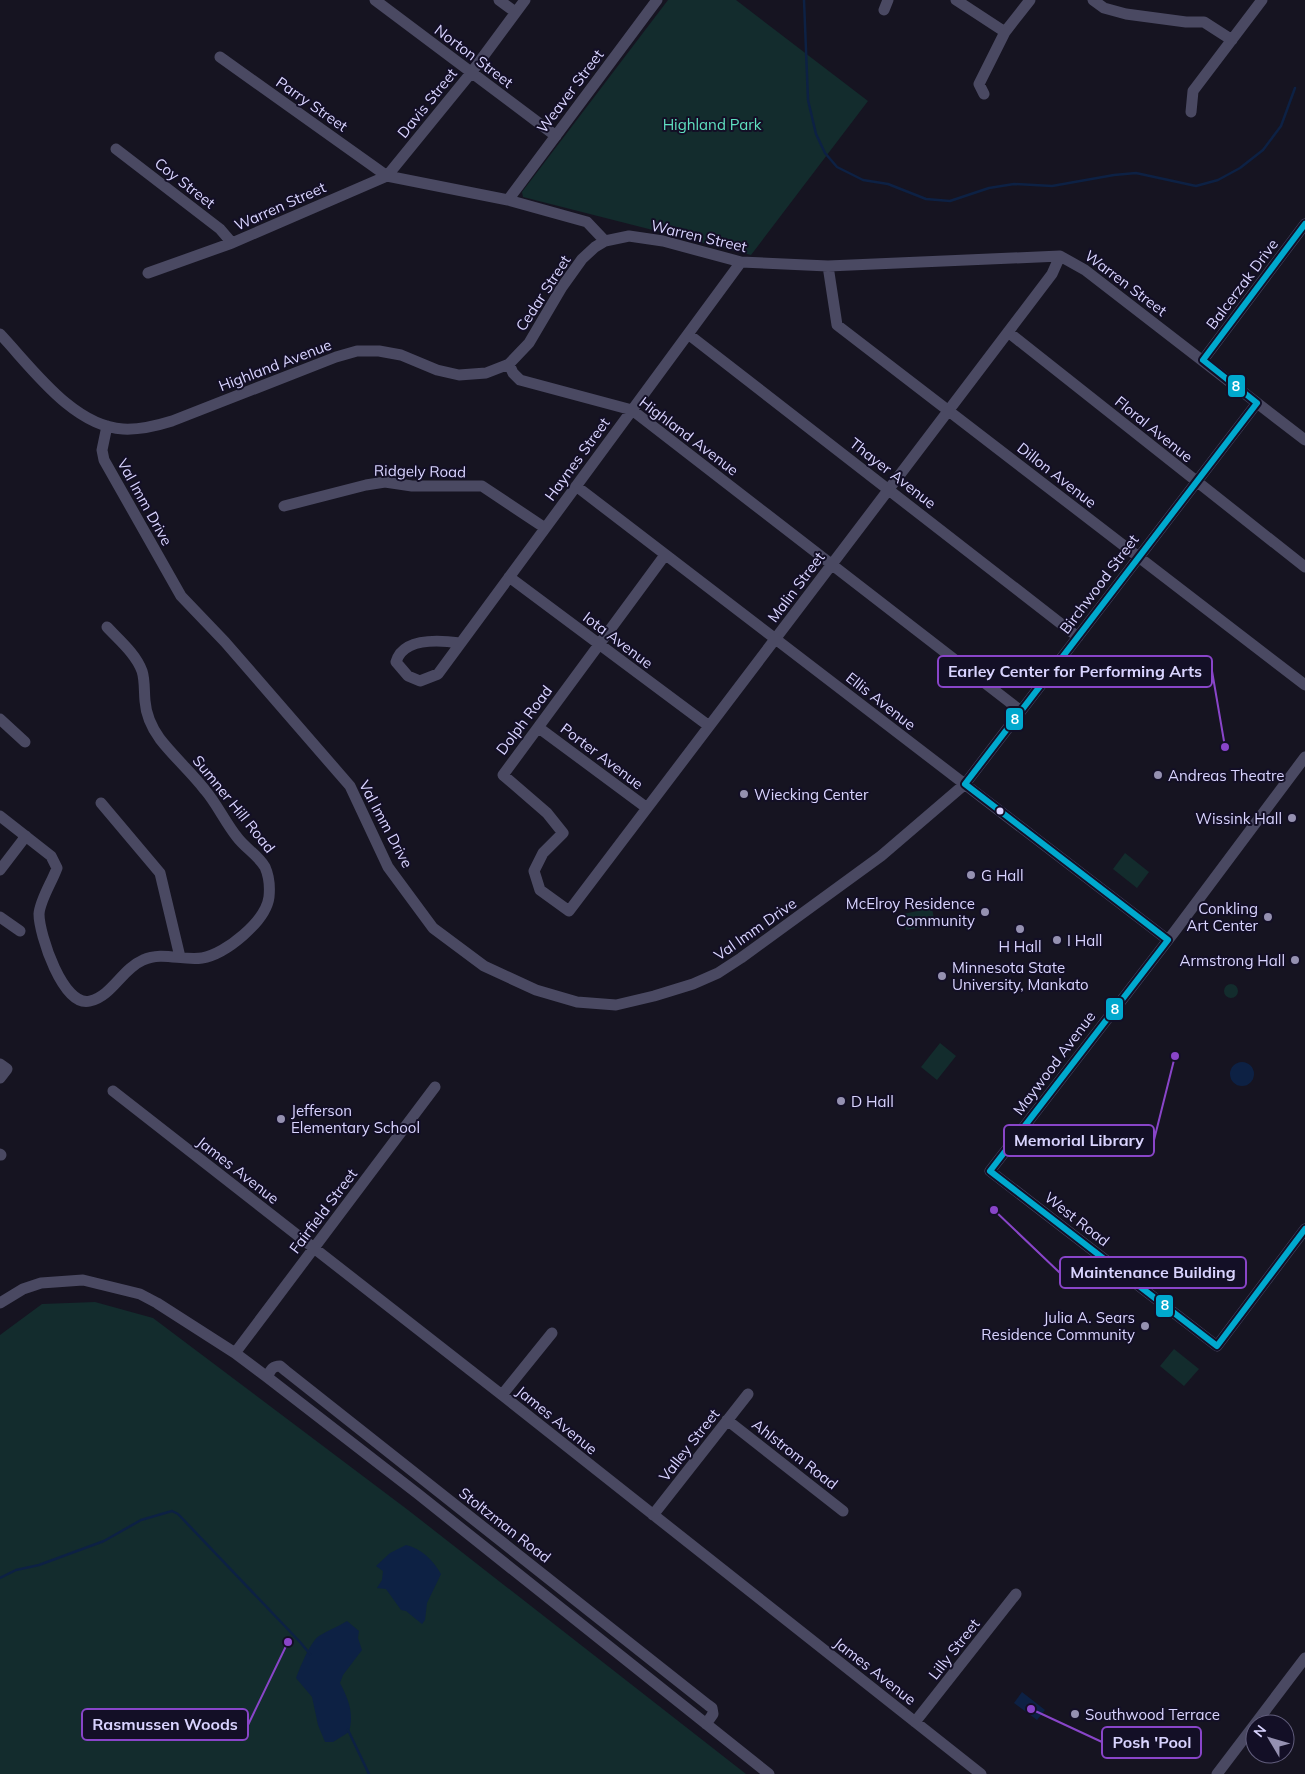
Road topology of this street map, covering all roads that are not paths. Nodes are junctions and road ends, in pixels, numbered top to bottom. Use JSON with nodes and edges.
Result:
{"nodes":[{"id":1,"x":375,"y":0,"type":"edge"},
{"id":2,"x":499,"y":0,"type":"edge"},
{"id":3,"x":525,"y":0,"type":"edge"},
{"id":4,"x":657,"y":0,"type":"edge"},
{"id":5,"x":956,"y":0,"type":"edge"},
{"id":6,"x":1030,"y":0,"type":"edge"},
{"id":7,"x":1093,"y":0,"type":"edge"},
{"id":8,"x":1262,"y":0,"type":"edge"},
{"id":9,"x":515,"y":12,"type":"junction"},
{"id":10,"x":1005,"y":32,"type":"junction"},
{"id":11,"x":1232,"y":40,"type":"junction"},
{"id":12,"x":220,"y":57,"type":"dead end"},
{"id":13,"x":471,"y":73,"type":"junction"},
{"id":14,"x":984,"y":94,"type":"dead end"},
{"id":15,"x":1191,"y":112,"type":"dead end"},
{"id":16,"x":556,"y":136,"type":"junction"},
{"id":17,"x":116,"y":149,"type":"dead end"},
{"id":18,"x":387,"y":176,"type":"junction"},
{"id":19,"x":508,"y":200,"type":"junction"},
{"id":20,"x":1305,"y":224,"type":"edge"},
{"id":21,"x":605,"y":241,"type":"junction"},
{"id":22,"x":232,"y":243,"type":"junction"},
{"id":23,"x":1060,"y":256,"type":"junction"},
{"id":24,"x":741,"y":262,"type":"junction"},
{"id":25,"x":828,"y":266,"type":"junction"},
{"id":26,"x":148,"y":272,"type":"dead end"},
{"id":27,"x":1008,"y":332,"type":"junction"},
{"id":28,"x":688,"y":334,"type":"junction"},
{"id":29,"x":1,"y":337,"type":"edge"},
{"id":30,"x":1203,"y":360,"type":"junction"},
{"id":31,"x":509,"y":364,"type":"junction"},
{"id":32,"x":1258,"y":403,"type":"junction"},
{"id":33,"x":632,"y":410,"type":"junction"},
{"id":34,"x":948,"y":410,"type":"junction"},
{"id":35,"x":107,"y":426,"type":"junction"},
{"id":36,"x":1305,"y":440,"type":"edge"},
{"id":37,"x":1196,"y":482,"type":"junction"},
{"id":38,"x":576,"y":486,"type":"junction"},
{"id":39,"x":889,"y":489,"type":"junction"},
{"id":40,"x":284,"y":506,"type":"dead end"},
{"id":41,"x":545,"y":528,"type":"junction"},
{"id":42,"x":665,"y":555,"type":"junction"},
{"id":43,"x":1139,"y":557,"type":"junction"},
{"id":44,"x":832,"y":564,"type":"junction"},
{"id":45,"x":1305,"y":567,"type":"edge"},
{"id":46,"x":509,"y":576,"type":"junction"},
{"id":47,"x":107,"y":627,"type":"dead end"},
{"id":48,"x":1078,"y":637,"type":"junction"},
{"id":49,"x":775,"y":639,"type":"junction"},
{"id":50,"x":460,"y":643,"type":"junction"},
{"id":51,"x":598,"y":644,"type":"junction"},
{"id":52,"x":1305,"y":685,"type":"edge"},
{"id":53,"x":1021,"y":711,"type":"junction"},
{"id":54,"x":0,"y":719,"type":"edge"},
{"id":55,"x":709,"y":726,"type":"junction"},
{"id":56,"x":539,"y":728,"type":"junction"},
{"id":57,"x":25,"y":742,"type":"dead end"},
{"id":58,"x":1305,"y":757,"type":"edge"},
{"id":59,"x":965,"y":784,"type":"junction"},
{"id":60,"x":102,"y":803,"type":"dead end"},
{"id":61,"x":647,"y":808,"type":"junction"},
{"id":62,"x":0,"y":816,"type":"edge"},
{"id":63,"x":26,"y":836,"type":"junction"},
{"id":64,"x":0,"y":870,"type":"edge"},
{"id":65,"x":546,"y":895,"type":"joint"},
{"id":66,"x":0,"y":917,"type":"edge"},
{"id":67,"x":20,"y":931,"type":"dead end"},
{"id":68,"x":1168,"y":940,"type":"junction"},
{"id":69,"x":180,"y":957,"type":"junction"},
{"id":70,"x":0,"y":1064,"type":"edge"},
{"id":71,"x":0,"y":1078,"type":"edge"},
{"id":72,"x":436,"y":1087,"type":"dead end"},
{"id":73,"x":113,"y":1091,"type":"dead end"},
{"id":74,"x":990,"y":1171,"type":"joint"},
{"id":75,"x":1305,"y":1229,"type":"edge"},
{"id":76,"x":314,"y":1247,"type":"junction"},
{"id":77,"x":0,"y":1303,"type":"edge"},
{"id":78,"x":552,"y":1333,"type":"dead end"},
{"id":79,"x":236,"y":1354,"type":"junction"},
{"id":80,"x":267,"y":1377,"type":"junction"},
{"id":81,"x":748,"y":1394,"type":"dead end"},
{"id":82,"x":502,"y":1395,"type":"junction"},
{"id":83,"x":727,"y":1420,"type":"junction"},
{"id":84,"x":843,"y":1511,"type":"dead end"},
{"id":85,"x":653,"y":1516,"type":"junction"},
{"id":86,"x":1016,"y":1594,"type":"dead end"},
{"id":87,"x":1305,"y":1658,"type":"edge"},
{"id":88,"x":1263,"y":1714,"type":"edge"},
{"id":89,"x":915,"y":1722,"type":"junction"},
{"id":90,"x":706,"y":1724,"type":"junction"},
{"id":91,"x":1245,"y":1737,"type":"edge"},
{"id":92,"x":769,"y":1774,"type":"edge"},
{"id":93,"x":981,"y":1774,"type":"edge"},
{"id":94,"x":1217,"y":1774,"type":"edge"}],
"edges":[{"from":1,"to":13,"type":"street","name":"Norton Street"},
{"from":2,"to":9,"type":"street"},
{"from":3,"to":9,"type":"street","name":"Davis Street"},
{"from":4,"to":16,"type":"street","name":"Weaver Street"},
{"from":5,"to":10,"type":"street"},
{"from":6,"to":10,"type":"street"},
{"from":7,"to":11,"type":"street"},
{"from":8,"to":11,"type":"street"},
{"from":9,"to":13,"type":"street","name":"Davis Street"},
{"from":10,"to":14,"type":"street"},
{"from":11,"to":15,"type":"street"},
{"from":12,"to":18,"type":"street","name":"Parry Street"},
{"from":13,"to":16,"type":"street","name":"Norton Street"},
{"from":13,"to":18,"type":"street","name":"Davis Street"},
{"from":16,"to":19,"type":"street","name":"Weaver Street"},
{"from":17,"to":22,"type":"street","name":"Coy Street"},
{"from":18,"to":19,"type":"street"},
{"from":18,"to":22,"type":"street","name":"Warren Street"},
{"from":19,"to":21,"type":"street"},
{"from":20,"to":30,"type":"street","name":"Balcerzak Drive"},
{"from":21,"to":24,"type":"street","name":"Warren Street"},
{"from":21,"to":31,"type":"street","name":"Cedar Street"},
{"from":22,"to":26,"type":"street","name":"Warren Street"},
{"from":23,"to":25,"type":"street","name":"Warren Street"},
{"from":23,"to":27,"type":"street","name":"Malin Street"},
{"from":23,"to":30,"type":"street","name":"Warren Street"},
{"from":24,"to":25,"type":"street","name":"Warren Street"},
{"from":24,"to":28,"type":"street","name":"Haynes Street"},
{"from":25,"to":34,"type":"street","name":"Dillon Avenue"},
{"from":27,"to":34,"type":"street","name":"Malin Street"},
{"from":27,"to":37,"type":"street","name":"Floral Avenue"},
{"from":28,"to":33,"type":"street","name":"Haynes Street"},
{"from":28,"to":39,"type":"street","name":"Thayer Avenue"},
{"from":29,"to":35,"type":"street","name":"Highland Avenue"},
{"from":30,"to":32,"type":"street","name":"Warren Street"},
{"from":31,"to":33,"type":"street","name":"Highland Avenue"},
{"from":31,"to":35,"type":"street","name":"Highland Avenue"},
{"from":32,"to":36,"type":"street","name":"Warren Street"},
{"from":32,"to":37,"type":"street","name":"Birchwood Street"},
{"from":33,"to":38,"type":"street","name":"Haynes Street"},
{"from":33,"to":44,"type":"street","name":"Highland Avenue"},
{"from":34,"to":39,"type":"street","name":"Malin Street"},
{"from":34,"to":43,"type":"street","name":"Dillon Avenue"},
{"from":35,"to":59,"type":"street","name":"Val Imm Drive"},
{"from":37,"to":43,"type":"street","name":"Birchwood Street"},
{"from":37,"to":45,"type":"street","name":"Floral Avenue"},
{"from":38,"to":41,"type":"street","name":"Haynes Street"},
{"from":38,"to":42,"type":"street","name":"Ellis Avenue"},
{"from":39,"to":44,"type":"street","name":"Malin Street"},
{"from":39,"to":48,"type":"street","name":"Thayer Avenue"},
{"from":40,"to":41,"type":"street","name":"Ridgely Road"},
{"from":41,"to":46,"type":"street","name":"Haynes Street"},
{"from":42,"to":49,"type":"street","name":"Ellis Avenue"},
{"from":42,"to":51,"type":"street","name":"Dolph Road"},
{"from":43,"to":48,"type":"street","name":"Birchwood Street"},
{"from":43,"to":52,"type":"street","name":"Dillon Avenue"},
{"from":44,"to":49,"type":"street","name":"Malin Street"},
{"from":44,"to":53,"type":"street","name":"Highland Avenue"},
{"from":46,"to":50,"type":"street","name":"Haynes Street"},
{"from":46,"to":51,"type":"street","name":"Iota Avenue"},
{"from":47,"to":69,"type":"street","name":"Sumner Hill Road"},
{"from":48,"to":53,"type":"street","name":"Birchwood Street"},
{"from":49,"to":55,"type":"street","name":"Malin Street"},
{"from":49,"to":59,"type":"street","name":"Ellis Avenue"},
{"from":50,"to":50,"type":"street","name":"Haynes Street"},
{"from":51,"to":55,"type":"street","name":"Iota Avenue"},
{"from":51,"to":56,"type":"street","name":"Dolph Road"},
{"from":53,"to":59,"type":"street","name":"Birchwood Street"},
{"from":54,"to":57,"type":"street"},
{"from":55,"to":61,"type":"street","name":"Malin Street"},
{"from":56,"to":61,"type":"street","name":"Porter Avenue"},
{"from":56,"to":65,"type":"street","name":"Dolph Road"},
{"from":58,"to":68,"type":"street","name":"Maywood Avenue"},
{"from":59,"to":68,"type":"street","name":"Ellis Avenue"},
{"from":60,"to":69,"type":"street"},
{"from":61,"to":65,"type":"street","name":"Malin Street"},
{"from":62,"to":63,"type":"street"},
{"from":63,"to":64,"type":"street"},
{"from":63,"to":69,"type":"street","name":"Sumner Hill Road"},
{"from":66,"to":67,"type":"street"},
{"from":68,"to":74,"type":"street","name":"Maywood Avenue"},
{"from":70,"to":71,"type":"street"},
{"from":72,"to":76,"type":"street","name":"Fairfield Street"},
{"from":73,"to":76,"type":"street","name":"James Avenue"},
{"from":74,"to":75,"type":"street","name":"West Road"},
{"from":76,"to":79,"type":"street","name":"Fairfield Street"},
{"from":76,"to":82,"type":"street","name":"James Avenue"},
{"from":77,"to":79,"type":"street","name":"Stoltzman Road"},
{"from":78,"to":82,"type":"street"},
{"from":79,"to":80,"type":"street","name":"Stoltzman Road"},
{"from":80,"to":90,"type":"street","name":"Stoltzman Road"},
{"from":80,"to":90,"type":"street","name":"Stoltzman Road"},
{"from":81,"to":83,"type":"street","name":"Valley Street"},
{"from":82,"to":85,"type":"street","name":"James Avenue"},
{"from":83,"to":84,"type":"street","name":"Ahlstrom Road"},
{"from":83,"to":85,"type":"street","name":"Valley Street"},
{"from":85,"to":89,"type":"street","name":"James Avenue"},
{"from":86,"to":89,"type":"street","name":"Lilly Street"},
{"from":87,"to":88,"type":"street"},
{"from":89,"to":93,"type":"street","name":"James Avenue"},
{"from":90,"to":92,"type":"street","name":"Stoltzman Road"},
{"from":91,"to":94,"type":"street"}]}
